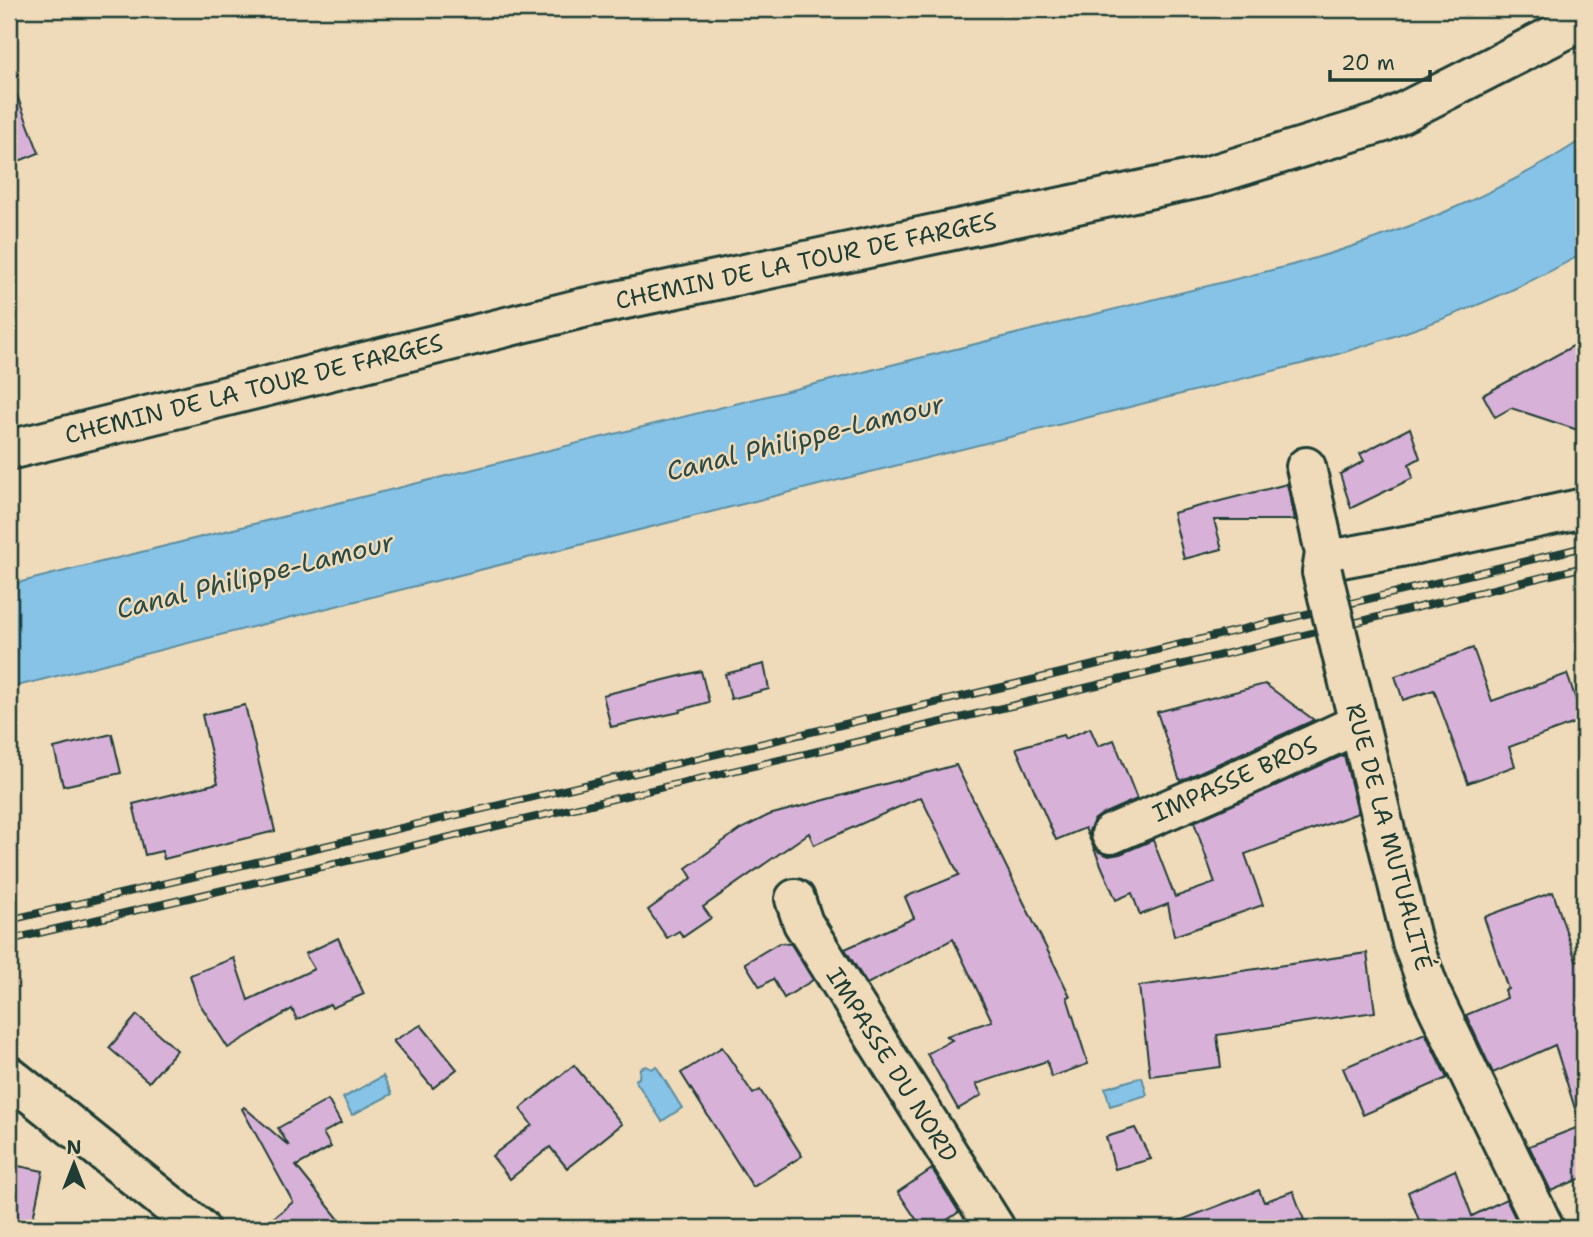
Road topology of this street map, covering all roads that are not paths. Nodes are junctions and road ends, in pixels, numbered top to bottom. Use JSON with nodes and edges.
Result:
{"nodes":[{"id":1,"x":1584,"y":20,"type":"edge"},
{"id":2,"x":9,"y":450,"type":"edge"},
{"id":3,"x":1306,"y":467,"type":"dead end"},
{"id":4,"x":1584,"y":508,"type":"edge"},
{"id":5,"x":1324,"y":563,"type":"junction"},
{"id":6,"x":1354,"y":708,"type":"junction"},
{"id":7,"x":1111,"y":834,"type":"dead end"},
{"id":8,"x":795,"y":899,"type":"dead end"},
{"id":9,"x":9,"y":1076,"type":"edge"},
{"id":10,"x":199,"y":1228,"type":"edge"},
{"id":11,"x":995,"y":1228,"type":"edge"},
{"id":12,"x":1544,"y":1228,"type":"edge"}],
"edges":[{"from":1,"to":2,"type":"street","name":"CHEMIN DE LA TOUR DE FARGES"},
{"from":3,"to":5,"type":"street","name":"RUE DE LA MUTUALITÉ"},
{"from":4,"to":5,"type":"street"},
{"from":5,"to":6,"type":"street","name":"RUE DE LA MUTUALITÉ","bridge":true},
{"from":6,"to":7,"type":"street","name":"IMPASSE BROS"},
{"from":6,"to":12,"type":"street","name":"RUE DE LA MUTUALITÉ"},
{"from":8,"to":11,"type":"street","name":"IMPASSE DU NORD"},
{"from":9,"to":10,"type":"street"}]}
